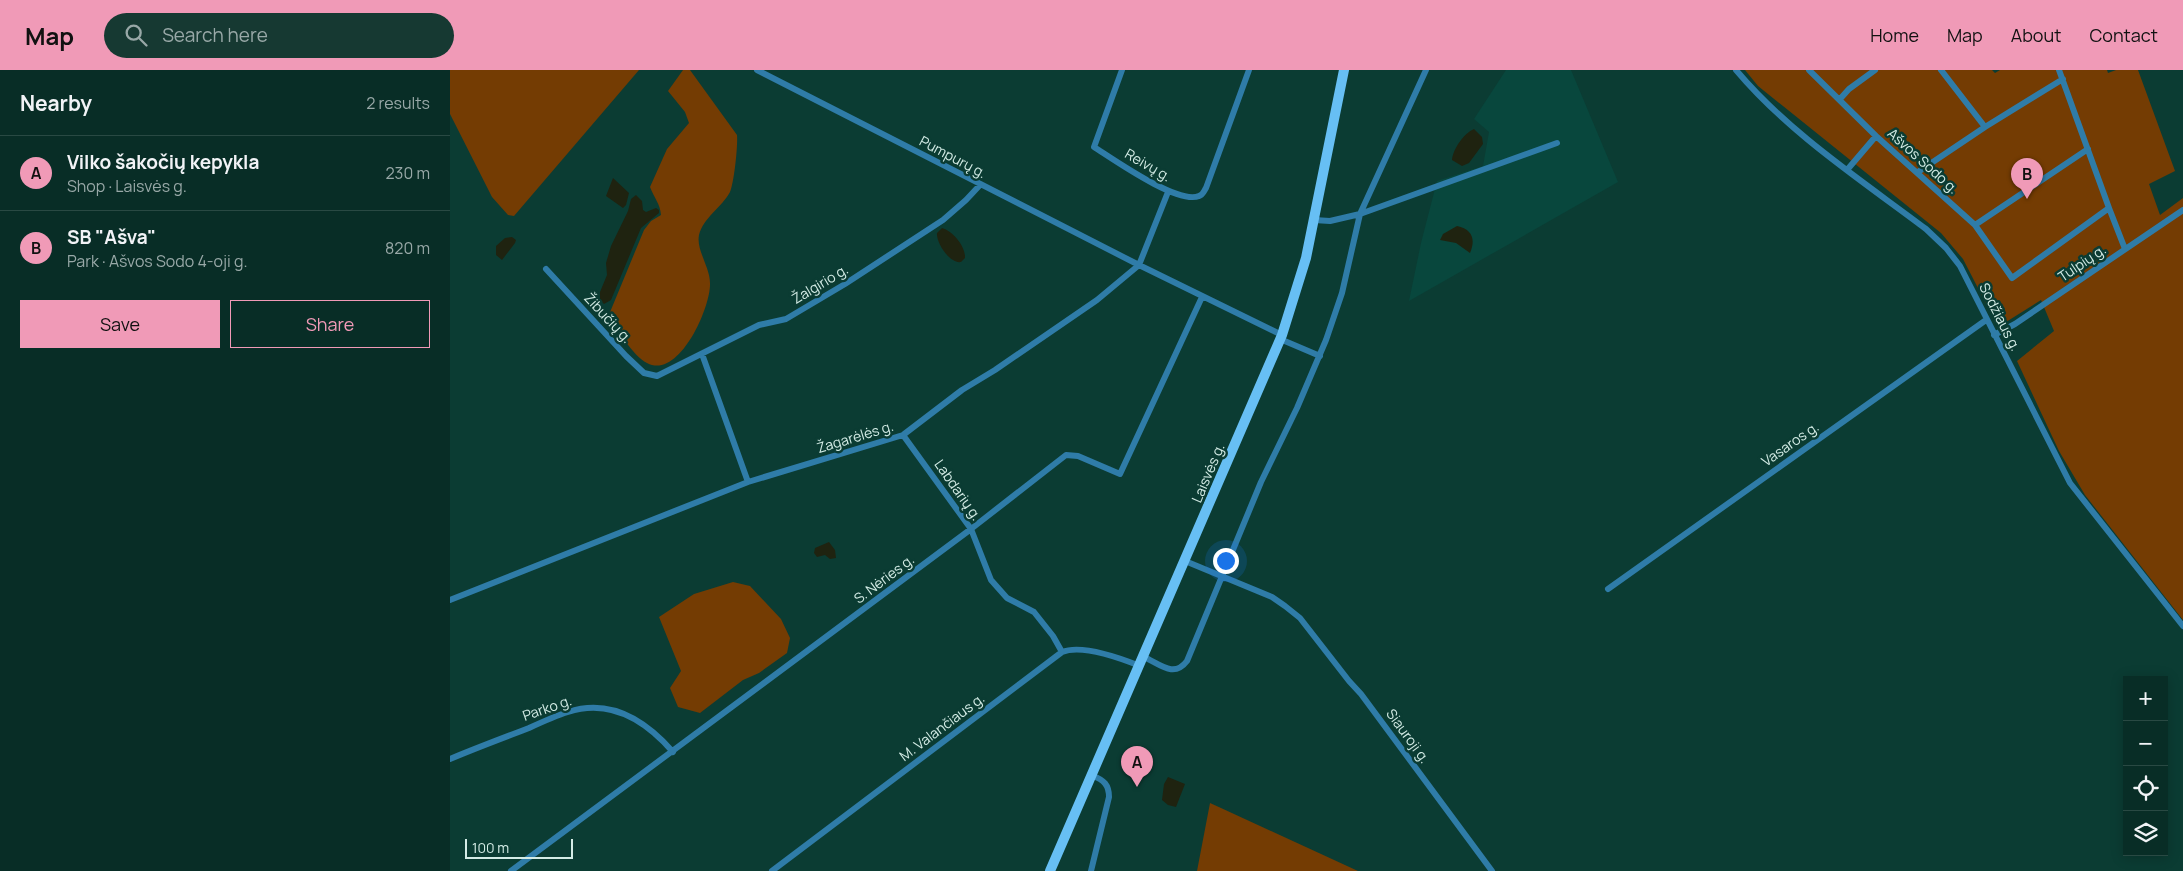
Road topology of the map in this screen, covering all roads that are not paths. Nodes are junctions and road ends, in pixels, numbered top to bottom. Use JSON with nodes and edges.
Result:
{"nodes":[{"id":1,"x":757,"y":70,"type":"edge"},
{"id":2,"x":1122,"y":70,"type":"edge"},
{"id":3,"x":1249,"y":70,"type":"edge"},
{"id":4,"x":1344,"y":70,"type":"edge"},
{"id":5,"x":1426,"y":70,"type":"edge"},
{"id":6,"x":1736,"y":70,"type":"edge"},
{"id":7,"x":1809,"y":70,"type":"edge"},
{"id":8,"x":1875,"y":70,"type":"edge"},
{"id":9,"x":1941,"y":70,"type":"edge"},
{"id":10,"x":2058,"y":70,"type":"edge"},
{"id":11,"x":2063,"y":79,"type":"junction"},
{"id":12,"x":1840,"y":99,"type":"junction"},
{"id":13,"x":1984,"y":127,"type":"junction"},
{"id":14,"x":1876,"y":136,"type":"junction"},
{"id":15,"x":1557,"y":143,"type":"dead end"},
{"id":16,"x":2088,"y":149,"type":"junction"},
{"id":17,"x":1847,"y":170,"type":"junction"},
{"id":18,"x":1918,"y":172,"type":"junction"},
{"id":19,"x":980,"y":185,"type":"junction"},
{"id":20,"x":1168,"y":192,"type":"junction"},
{"id":21,"x":2109,"y":208,"type":"junction"},
{"id":22,"x":2183,"y":210,"type":"edge"},
{"id":23,"x":1360,"y":214,"type":"junction"},
{"id":24,"x":1314,"y":220,"type":"junction"},
{"id":25,"x":1975,"y":225,"type":"junction"},
{"id":26,"x":2125,"y":249,"type":"junction"},
{"id":27,"x":1138,"y":265,"type":"junction"},
{"id":28,"x":546,"y":269,"type":"dead end"},
{"id":29,"x":1202,"y":297,"type":"junction"},
{"id":30,"x":1986,"y":320,"type":"junction"},
{"id":31,"x":1994,"y":335,"type":"junction"},
{"id":32,"x":1281,"y":337,"type":"junction"},
{"id":33,"x":702,"y":354,"type":"junction"},
{"id":34,"x":1320,"y":356,"type":"junction"},
{"id":35,"x":657,"y":376,"type":"joint"},
{"id":36,"x":903,"y":435,"type":"junction"},
{"id":37,"x":748,"y":482,"type":"junction"},
{"id":38,"x":971,"y":529,"type":"junction"},
{"id":39,"x":1185,"y":561,"type":"junction"},
{"id":40,"x":1222,"y":576,"type":"junction"},
{"id":41,"x":1608,"y":589,"type":"dead end"},
{"id":42,"x":450,"y":600,"type":"edge"},
{"id":43,"x":2183,"y":626,"type":"edge"},
{"id":44,"x":1062,"y":652,"type":"junction"},
{"id":45,"x":1142,"y":661,"type":"junction"},
{"id":46,"x":673,"y":752,"type":"junction"},
{"id":47,"x":450,"y":759,"type":"edge"},
{"id":48,"x":1093,"y":776,"type":"junction"},
{"id":49,"x":511,"y":871,"type":"edge"},
{"id":50,"x":772,"y":871,"type":"edge"},
{"id":51,"x":1050,"y":871,"type":"edge"},
{"id":52,"x":1092,"y":871,"type":"edge"},
{"id":53,"x":1492,"y":871,"type":"edge"}],
"edges":[{"from":1,"to":19,"type":"street","name":"Pumpurų g."},
{"from":2,"to":20,"type":"street","name":"Reivų g."},
{"from":3,"to":20,"type":"street","name":"Reivų g."},
{"from":4,"to":24,"type":"main road","name":"Laisvės g."},
{"from":5,"to":23,"type":"street"},
{"from":6,"to":17,"type":"street","name":"Sodžiaus g."},
{"from":7,"to":12,"type":"street","name":"Ašvos Sodo g."},
{"from":8,"to":12,"type":"street"},
{"from":9,"to":13,"type":"street"},
{"from":10,"to":11,"type":"street"},
{"from":11,"to":13,"type":"street"},
{"from":11,"to":16,"type":"street"},
{"from":12,"to":14,"type":"street","name":"Ašvos Sodo g."},
{"from":13,"to":18,"type":"street"},
{"from":14,"to":17,"type":"street"},
{"from":14,"to":18,"type":"street","name":"Ašvos Sodo g."},
{"from":15,"to":23,"type":"street"},
{"from":16,"to":21,"type":"street"},
{"from":16,"to":25,"type":"street"},
{"from":17,"to":30,"type":"street","name":"Sodžiaus g."},
{"from":18,"to":25,"type":"street","name":"Ašvos Sodo g."},
{"from":19,"to":27,"type":"street","name":"Pumpurų g."},
{"from":19,"to":33,"type":"street","name":"Žalgirio g."},
{"from":20,"to":27,"type":"street"},
{"from":21,"to":25,"type":"street","name":"Ašvos Sodo g."},
{"from":21,"to":26,"type":"street"},
{"from":22,"to":26,"type":"street","name":"Tulpių g."},
{"from":23,"to":24,"type":"street"},
{"from":23,"to":34,"type":"street"},
{"from":24,"to":32,"type":"main road","name":"Laisvės g."},
{"from":26,"to":31,"type":"street","name":"Tulpių g."},
{"from":27,"to":29,"type":"street"},
{"from":27,"to":36,"type":"street","name":"Žagarėlės g."},
{"from":28,"to":35,"type":"street","name":"Žibučių g."},
{"from":29,"to":32,"type":"street"},
{"from":29,"to":38,"type":"street","name":"S. Nėries g."},
{"from":30,"to":31,"type":"street","name":"Sodžiaus g."},
{"from":30,"to":41,"type":"street","name":"Vasaros g."},
{"from":31,"to":43,"type":"street","name":"Sodžiaus g."},
{"from":32,"to":34,"type":"street"},
{"from":32,"to":39,"type":"main road","name":"Laisvės g."},
{"from":33,"to":35,"type":"street","name":"Žalgirio g."},
{"from":33,"to":37,"type":"street"},
{"from":34,"to":40,"type":"street"},
{"from":36,"to":37,"type":"street","name":"Žagarėlės g."},
{"from":36,"to":38,"type":"street","name":"Labdarių g."},
{"from":37,"to":42,"type":"street","name":"Žagarėlės g."},
{"from":38,"to":44,"type":"street","name":"Labdarių g."},
{"from":38,"to":46,"type":"street","name":"S. Nėries g."},
{"from":39,"to":40,"type":"street","name":"Siauroji g."},
{"from":39,"to":45,"type":"main road","name":"Laisvės g."},
{"from":40,"to":45,"type":"street"},
{"from":40,"to":53,"type":"street","name":"Siauroji g."},
{"from":44,"to":45,"type":"street"},
{"from":44,"to":50,"type":"street","name":"M. Valančiaus g."},
{"from":45,"to":48,"type":"main road","name":"Laisvės g."},
{"from":46,"to":47,"type":"street","name":"Parko g."},
{"from":46,"to":49,"type":"street","name":"S. Nėries g."},
{"from":48,"to":51,"type":"main road","name":"Laisvės g."},
{"from":48,"to":52,"type":"street"}]}
